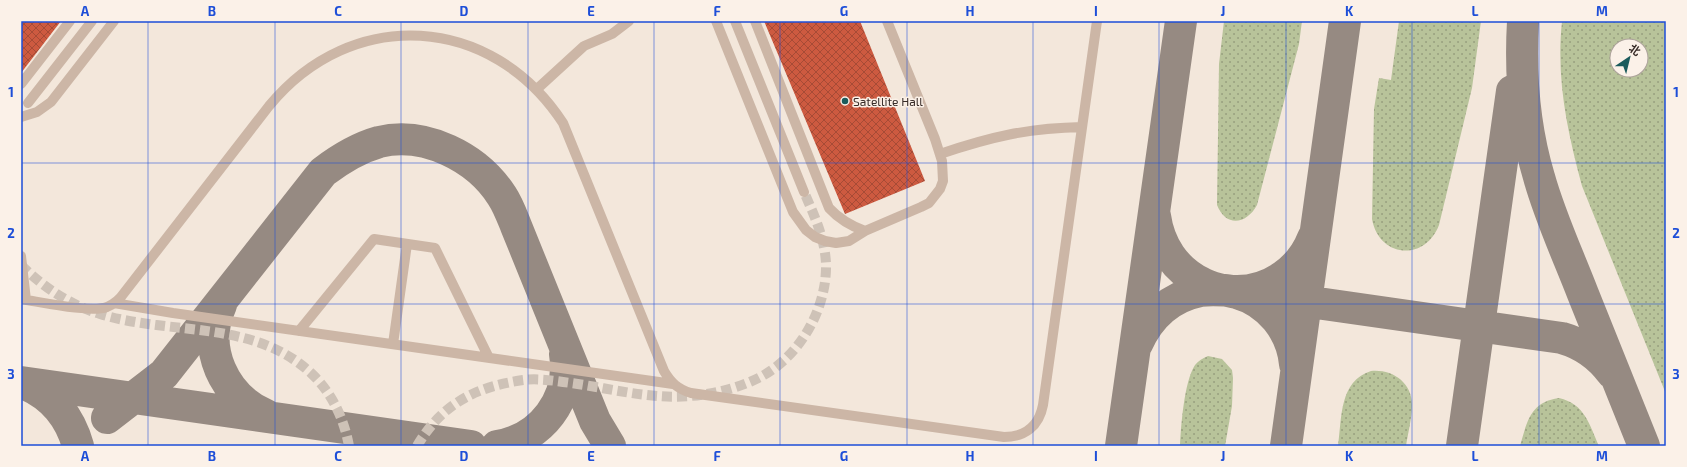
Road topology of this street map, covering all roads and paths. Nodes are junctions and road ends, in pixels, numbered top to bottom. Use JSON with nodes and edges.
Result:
{"nodes":[{"id":1,"x":70,"y":21,"type":"edge"},
{"id":2,"x":92,"y":21,"type":"edge"},
{"id":3,"x":114,"y":21,"type":"edge"},
{"id":4,"x":629,"y":21,"type":"edge"},
{"id":5,"x":716,"y":21,"type":"edge"},
{"id":6,"x":735,"y":21,"type":"edge"},
{"id":7,"x":755,"y":21,"type":"edge"},
{"id":8,"x":887,"y":21,"type":"edge"},
{"id":9,"x":1097,"y":21,"type":"edge"},
{"id":10,"x":21,"y":84,"type":"edge"},
{"id":11,"x":537,"y":89,"type":"junction"},
{"id":12,"x":28,"y":103,"type":"dead end"},
{"id":13,"x":21,"y":117,"type":"edge"},
{"id":14,"x":1082,"y":127,"type":"junction"},
{"id":15,"x":940,"y":154,"type":"junction"},
{"id":16,"x":804,"y":192,"type":"tunnel mouth"},
{"id":17,"x":866,"y":231,"type":"junction"},
{"id":18,"x":407,"y":244,"type":"junction"},
{"id":19,"x":21,"y":256,"type":"edge"},
{"id":20,"x":24,"y":299,"type":"edge"},
{"id":21,"x":114,"y":303,"type":"junction"},
{"id":22,"x":299,"y":331,"type":"junction"},
{"id":23,"x":393,"y":344,"type":"junction"},
{"id":24,"x":488,"y":358,"type":"junction"},
{"id":25,"x":673,"y":384,"type":"junction"}],
"edges":[{"from":1,"to":10,"type":"lane"},
{"from":2,"to":12,"type":"lane"},
{"from":3,"to":13,"type":"lane"},
{"from":4,"to":11,"type":"lane"},
{"from":5,"to":17,"type":"lane"},
{"from":6,"to":16,"type":"lane"},
{"from":7,"to":17,"type":"lane"},
{"from":8,"to":15,"type":"lane"},
{"from":9,"to":14,"type":"lane"},
{"from":11,"to":21,"type":"lane"},
{"from":11,"to":25,"type":"lane"},
{"from":14,"to":15,"type":"lane"},
{"from":14,"to":25,"type":"lane"},
{"from":15,"to":17,"type":"lane"},
{"from":18,"to":22,"type":"lane"},
{"from":18,"to":23,"type":"lane"},
{"from":18,"to":24,"type":"lane"},
{"from":19,"to":20,"type":"lane"},
{"from":20,"to":21,"type":"lane"},
{"from":21,"to":22,"type":"lane"},
{"from":22,"to":23,"type":"lane"},
{"from":23,"to":24,"type":"lane"},
{"from":24,"to":25,"type":"lane"}]}
